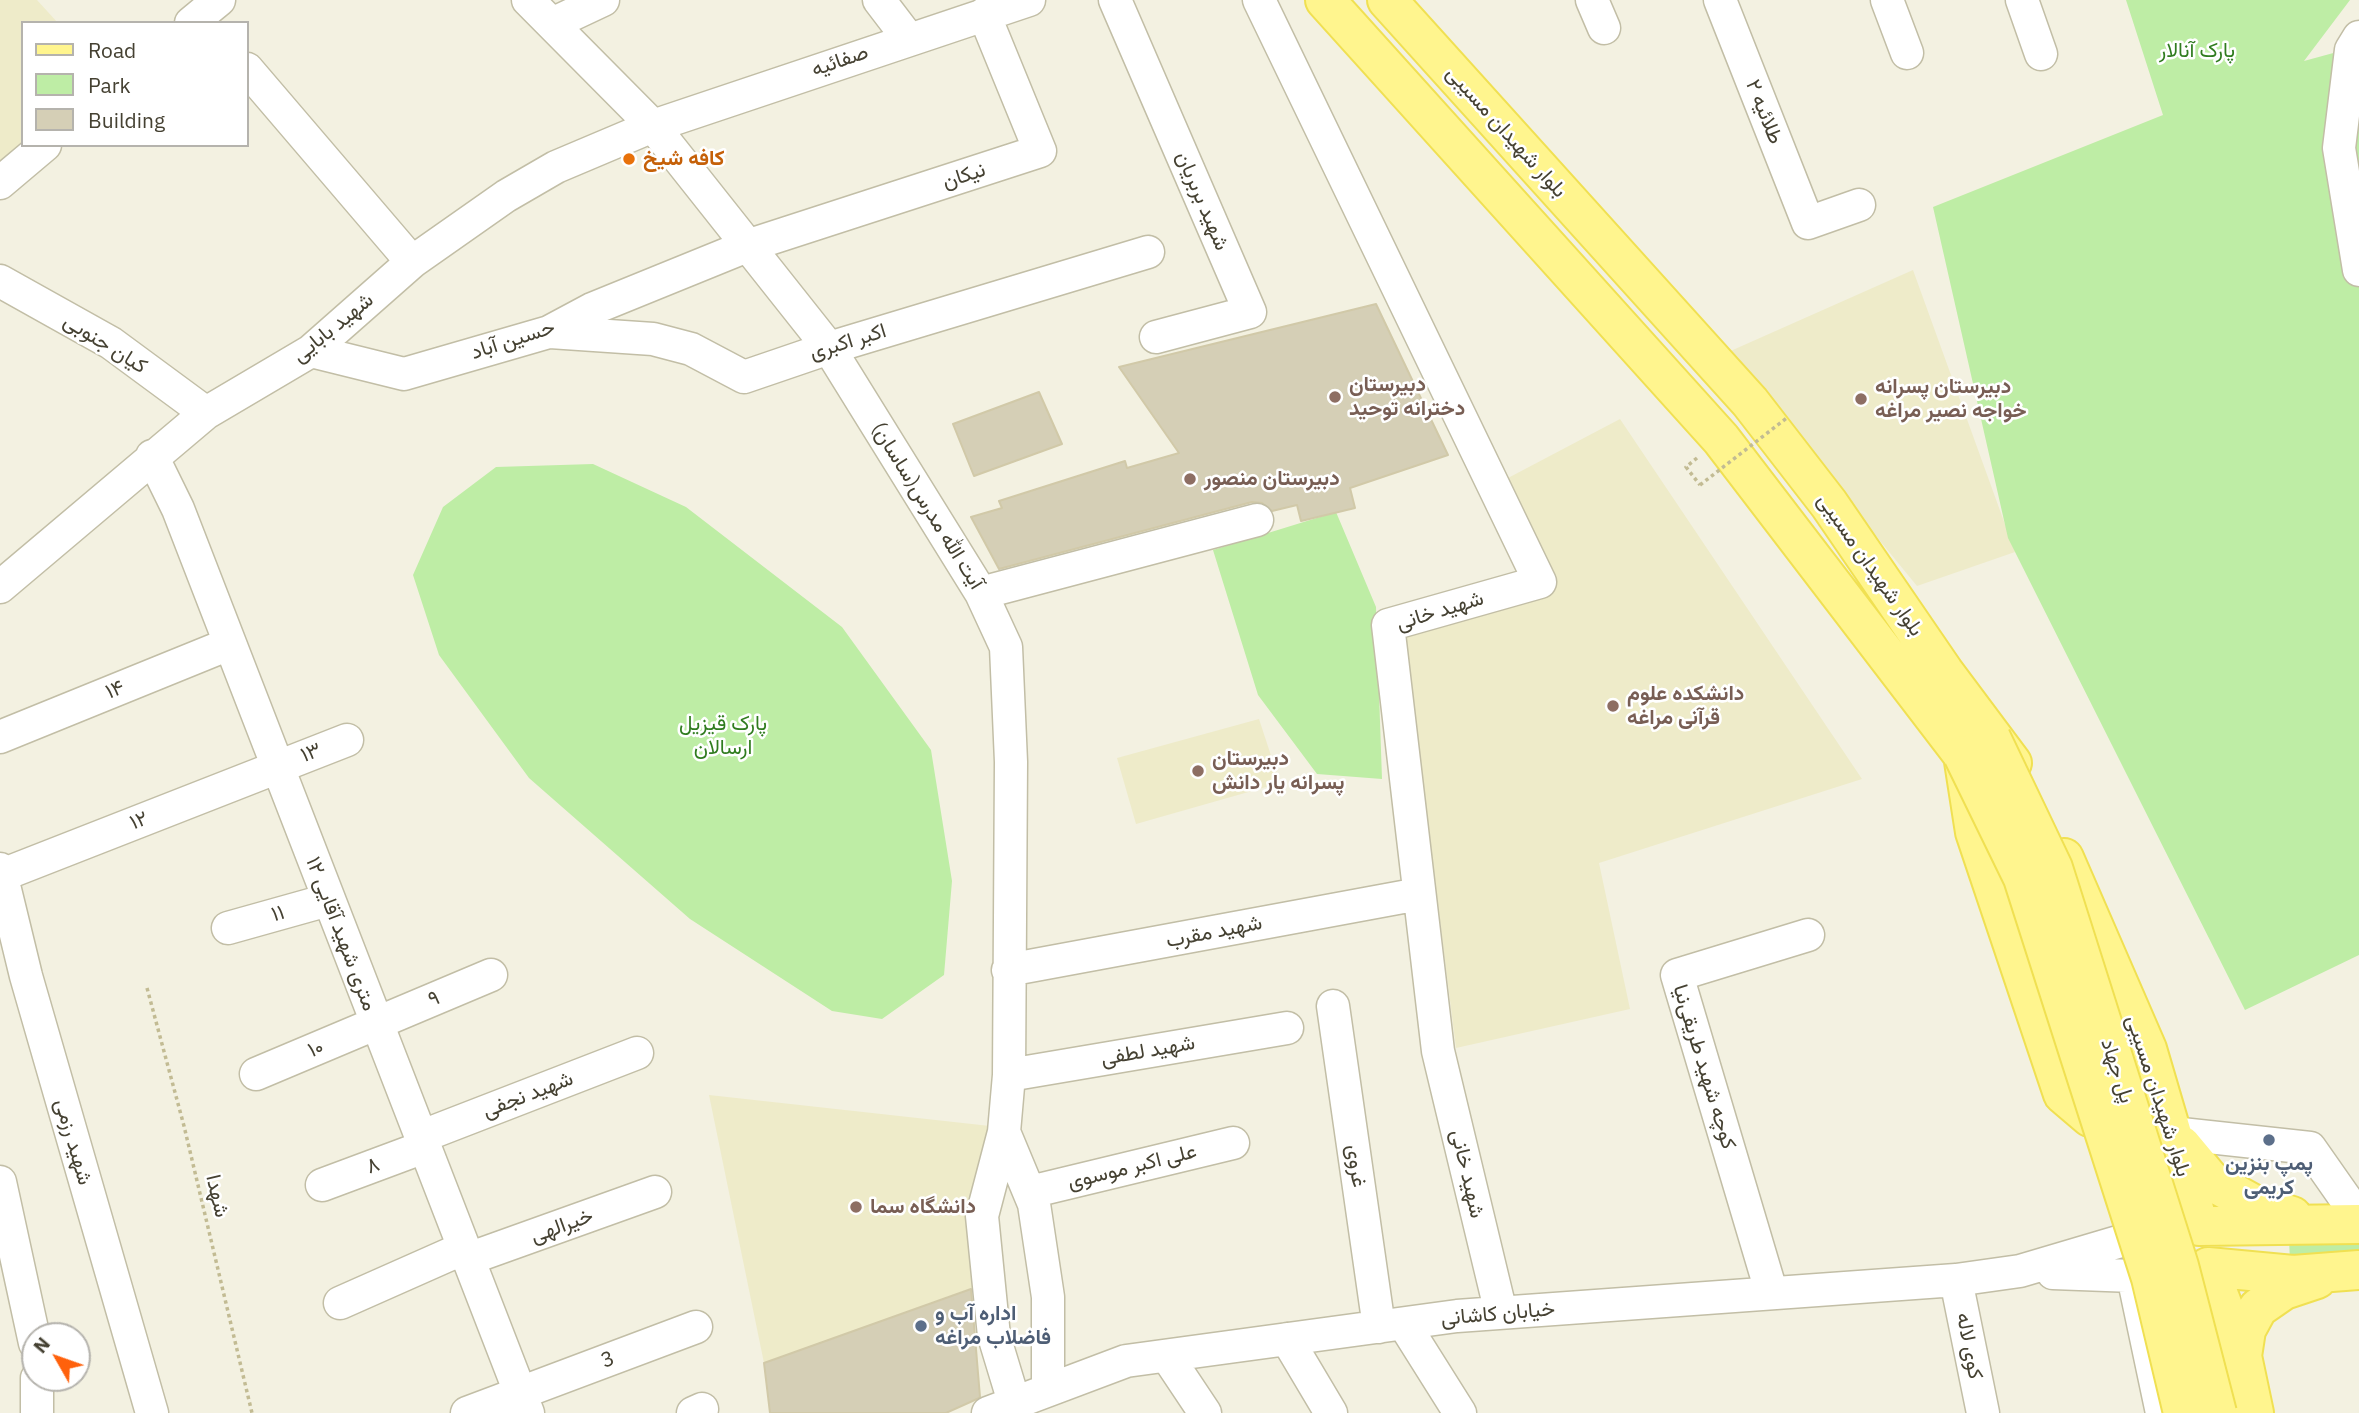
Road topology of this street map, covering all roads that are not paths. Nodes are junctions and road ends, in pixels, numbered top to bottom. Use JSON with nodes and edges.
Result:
{"nodes":[{"id":1,"x":528,"y":0,"type":"edge"},
{"id":2,"x":603,"y":0,"type":"edge"},
{"id":3,"x":879,"y":0,"type":"edge"},
{"id":4,"x":1029,"y":0,"type":"edge"},
{"id":5,"x":1115,"y":0,"type":"edge"},
{"id":6,"x":1259,"y":0,"type":"edge"},
{"id":7,"x":1325,"y":0,"type":"edge"},
{"id":8,"x":1387,"y":0,"type":"edge"},
{"id":9,"x":1720,"y":0,"type":"edge"},
{"id":10,"x":1887,"y":0,"type":"edge"},
{"id":11,"x":2022,"y":0,"type":"edge"},
{"id":12,"x":984,"y":14,"type":"junction"},
{"id":13,"x":552,"y":24,"type":"junction"},
{"id":14,"x":2359,"y":37,"type":"edge"},
{"id":15,"x":908,"y":38,"type":"junction"},
{"id":16,"x":1907,"y":53,"type":"dead end"},
{"id":17,"x":2041,"y":54,"type":"dead end"},
{"id":18,"x":248,"y":70,"type":"edge"},
{"id":19,"x":653,"y":125,"type":"junction"},
{"id":20,"x":44,"y":147,"type":"edge"},
{"id":21,"x":0,"y":183,"type":"edge"},
{"id":22,"x":1859,"y":205,"type":"dead end"},
{"id":23,"x":747,"y":246,"type":"junction"},
{"id":24,"x":1148,"y":252,"type":"dead end"},
{"id":25,"x":412,"y":262,"type":"junction"},
{"id":26,"x":2359,"y":270,"type":"edge"},
{"id":27,"x":0,"y":281,"type":"edge"},
{"id":28,"x":549,"y":332,"type":"junction"},
{"id":29,"x":1156,"y":337,"type":"dead end"},
{"id":30,"x":828,"y":348,"type":"junction"},
{"id":31,"x":311,"y":351,"type":"junction"},
{"id":32,"x":206,"y":414,"type":"junction"},
{"id":33,"x":152,"y":456,"type":"junction"},
{"id":34,"x":1257,"y":520,"type":"dead end"},
{"id":35,"x":0,"y":587,"type":"edge"},
{"id":36,"x":981,"y":593,"type":"junction"},
{"id":37,"x":229,"y":644,"type":"junction"},
{"id":38,"x":0,"y":737,"type":"edge"},
{"id":39,"x":347,"y":740,"type":"dead end"},
{"id":40,"x":1977,"y":747,"type":"junction"},
{"id":41,"x":276,"y":767,"type":"junction"},
{"id":42,"x":1,"y":872,"type":"edge"},
{"id":43,"x":1419,"y":894,"type":"junction"},
{"id":44,"x":328,"y":900,"type":"junction"},
{"id":45,"x":228,"y":928,"type":"dead end"},
{"id":46,"x":1808,"y":935,"type":"dead end"},
{"id":47,"x":1008,"y":970,"type":"junction"},
{"id":48,"x":491,"y":975,"type":"dead end"},
{"id":49,"x":1333,"y":1006,"type":"dead end"},
{"id":50,"x":376,"y":1024,"type":"junction"},
{"id":51,"x":1287,"y":1028,"type":"dead end"},
{"id":52,"x":2147,"y":1049,"type":"junction"},
{"id":53,"x":636,"y":1053,"type":"dead end"},
{"id":54,"x":256,"y":1074,"type":"dead end"},
{"id":55,"x":1009,"y":1075,"type":"junction"},
{"id":56,"x":1003,"y":1132,"type":"junction"},
{"id":57,"x":2172,"y":1133,"type":"junction"},
{"id":58,"x":422,"y":1142,"type":"junction"},
{"id":59,"x":1233,"y":1143,"type":"dead end"},
{"id":60,"x":0,"y":1182,"type":"edge"},
{"id":61,"x":322,"y":1185,"type":"dead end"},
{"id":62,"x":655,"y":1192,"type":"dead end"},
{"id":63,"x":1030,"y":1192,"type":"junction"},
{"id":64,"x":2355,"y":1222,"type":"edge"},
{"id":65,"x":2199,"y":1226,"type":"junction"},
{"id":66,"x":2303,"y":1226,"type":"junction"},
{"id":67,"x":466,"y":1254,"type":"junction"},
{"id":68,"x":2131,"y":1258,"type":"junction"},
{"id":69,"x":2208,"y":1267,"type":"junction"},
{"id":70,"x":2350,"y":1271,"type":"edge"},
{"id":71,"x":2293,"y":1275,"type":"junction"},
{"id":72,"x":1956,"y":1280,"type":"junction"},
{"id":73,"x":1771,"y":1291,"type":"junction"},
{"id":74,"x":340,"y":1303,"type":"dead end"},
{"id":75,"x":1500,"y":1313,"type":"junction"},
{"id":76,"x":30,"y":1322,"type":"edge"},
{"id":77,"x":1392,"y":1325,"type":"junction"},
{"id":78,"x":695,"y":1327,"type":"dead end"},
{"id":79,"x":1287,"y":1339,"type":"junction"},
{"id":80,"x":1167,"y":1356,"type":"junction"},
{"id":81,"x":2242,"y":1356,"type":"junction"},
{"id":82,"x":1048,"y":1389,"type":"junction"},
{"id":83,"x":37,"y":1392,"type":"edge"},
{"id":84,"x":524,"y":1403,"type":"edge"},
{"id":85,"x":1001,"y":1407,"type":"edge"},
{"id":86,"x":37,"y":1413,"type":"edge"},
{"id":87,"x":152,"y":1413,"type":"edge"},
{"id":88,"x":467,"y":1413,"type":"edge"},
{"id":89,"x":1205,"y":1413,"type":"edge"},
{"id":90,"x":1331,"y":1413,"type":"edge"},
{"id":91,"x":1460,"y":1413,"type":"edge"},
{"id":92,"x":1983,"y":1413,"type":"edge"},
{"id":93,"x":2162,"y":1413,"type":"edge"},
{"id":94,"x":2183,"y":1413,"type":"edge"},
{"id":95,"x":2217,"y":1413,"type":"edge"},
{"id":96,"x":2254,"y":1413,"type":"edge"}],
"edges":[{"from":1,"to":13,"type":"street","name":"آیت الله مدرس(ساسان)"},
{"from":2,"to":13,"type":"street"},
{"from":3,"to":15,"type":"street"},
{"from":4,"to":12,"type":"street","name":"صفائیه"},
{"from":5,"to":29,"type":"street","name":"شهید بربریان"},
{"from":6,"to":43,"type":"street","name":"شهید خانی"},
{"from":7,"to":40,"type":"main road","name":"بلوار شهیدان مسیبی"},
{"from":8,"to":40,"type":"main road","name":"بلوار شهیدان مسیبی"},
{"from":9,"to":22,"type":"street","name":"طلائیه ۲"},
{"from":10,"to":16,"type":"street"},
{"from":11,"to":17,"type":"street"},
{"from":12,"to":15,"type":"street","name":"صفائیه"},
{"from":12,"to":23,"type":"street","name":"نیکان"},
{"from":13,"to":19,"type":"street","name":"آیت الله مدرس(ساسان)"},
{"from":14,"to":26,"type":"street"},
{"from":15,"to":19,"type":"street","name":"صفائیه"},
{"from":18,"to":25,"type":"street"},
{"from":19,"to":23,"type":"street","name":"آیت الله مدرس(ساسان)"},
{"from":19,"to":25,"type":"street","name":"شهید بابایی"},
{"from":20,"to":21,"type":"street"},
{"from":23,"to":28,"type":"street","name":"حسین آباد"},
{"from":23,"to":30,"type":"street","name":"آیت الله مدرس(ساسان)"},
{"from":24,"to":30,"type":"street","name":"اکبر اکبری"},
{"from":25,"to":31,"type":"street","name":"شهید بابایی"},
{"from":27,"to":32,"type":"street","name":"کیان جنوبی"},
{"from":28,"to":30,"type":"street","name":"اکبر اکبری"},
{"from":28,"to":31,"type":"street","name":"حسین آباد"},
{"from":30,"to":36,"type":"street","name":"آیت الله مدرس(ساسان)"},
{"from":31,"to":32,"type":"street","name":"شهید بابایی"},
{"from":32,"to":33,"type":"street","name":"شهید بابایی"},
{"from":33,"to":35,"type":"street","name":"شهید بابایی"},
{"from":33,"to":37,"type":"street","name":"۱۲ متری شهید آقایی"},
{"from":34,"to":36,"type":"street"},
{"from":36,"to":47,"type":"street","name":"آیت الله مدرس(ساسان)"},
{"from":37,"to":38,"type":"street","name":"۱۴"},
{"from":37,"to":41,"type":"street","name":"۱۲ متری شهید آقایی"},
{"from":39,"to":41,"type":"street","name":"۱۳"},
{"from":40,"to":52,"type":"main road","name":"بلوار شهیدان مسیبی"},
{"from":40,"to":52,"type":"main road"},
{"from":40,"to":94,"type":"main road","name":"پل جهاد","bridge":true},
{"from":40,"to":95,"type":"main road","name":"پل جهاد","bridge":true},
{"from":41,"to":42,"type":"street","name":"۱۲"},
{"from":41,"to":44,"type":"street","name":"۱۲ متری شهید آقایی"},
{"from":42,"to":87,"type":"street","name":"شهید رزمی"},
{"from":43,"to":47,"type":"street","name":"شهید مقرب"},
{"from":43,"to":75,"type":"street","name":"شهید خانی"},
{"from":44,"to":45,"type":"street","name":"۱۱"},
{"from":44,"to":50,"type":"street","name":"۱۲ متری شهید آقایی"},
{"from":46,"to":73,"type":"street","name":"کوچه شهید طریقی‌نیا"},
{"from":47,"to":55,"type":"street","name":"آیت الله مدرس(ساسان)"},
{"from":48,"to":50,"type":"street","name":"۹"},
{"from":49,"to":77,"type":"street","name":"غروی"},
{"from":50,"to":54,"type":"street","name":"۱۰"},
{"from":50,"to":58,"type":"street","name":"۱۲ متری شهید آقایی"},
{"from":51,"to":55,"type":"street","name":"شهید لطفی"},
{"from":52,"to":57,"type":"main road","name":"بلوار شهیدان مسیبی"},
{"from":53,"to":58,"type":"street","name":"شهید نجفی"},
{"from":55,"to":56,"type":"street","name":"آیت الله مدرس(ساسان)"},
{"from":56,"to":63,"type":"street"},
{"from":56,"to":85,"type":"street","name":"آیت الله مدرس(ساسان)"},
{"from":57,"to":64,"type":"main road"},
{"from":57,"to":64,"type":"street"},
{"from":57,"to":65,"type":"main road","name":"بلوار شهیدان مسیبی"},
{"from":58,"to":61,"type":"street","name":"۸"},
{"from":58,"to":67,"type":"street","name":"۱۲ متری شهید آقایی"},
{"from":59,"to":63,"type":"street","name":"علی اکبر موسوی"},
{"from":60,"to":76,"type":"street"},
{"from":62,"to":67,"type":"street","name":"خیرالهی"},
{"from":63,"to":82,"type":"street"},
{"from":64,"to":66,"type":"main road"},
{"from":65,"to":66,"type":"main road"},
{"from":65,"to":68,"type":"main road"},
{"from":65,"to":69,"type":"main road","name":"بلوار شهیدان مسیبی"},
{"from":66,"to":71,"type":"main road"},
{"from":67,"to":74,"type":"street","name":"خیرالهی"},
{"from":67,"to":84,"type":"street","name":"۱۲ متری شهید آقایی"},
{"from":68,"to":69,"type":"main road"},
{"from":68,"to":72,"type":"street","name":"خیابان کاشانی"},
{"from":68,"to":93,"type":"street"},
{"from":69,"to":71,"type":"main road"},
{"from":69,"to":81,"type":"main road","name":"بلوار شهیدان مسیبی"},
{"from":70,"to":71,"type":"main road"},
{"from":70,"to":81,"type":"main road"},
{"from":72,"to":73,"type":"street","name":"خیابان کاشانی"},
{"from":72,"to":92,"type":"street","name":"کوی لاله"},
{"from":73,"to":75,"type":"street","name":"خیابان کاشانی"},
{"from":75,"to":77,"type":"street","name":"خیابان کاشانی"},
{"from":77,"to":79,"type":"street","name":"خیابان کاشانی"},
{"from":77,"to":91,"type":"street"},
{"from":78,"to":84,"type":"street","name":"3"},
{"from":79,"to":80,"type":"street","name":"خیابان کاشانی"},
{"from":79,"to":90,"type":"street"},
{"from":80,"to":82,"type":"street","name":"خیابان کاشانی"},
{"from":80,"to":89,"type":"street"},
{"from":81,"to":96,"type":"main road","name":"بلوار شهیدان مسیبی"},
{"from":82,"to":85,"type":"street","name":"خیابان کاشانی"},
{"from":83,"to":86,"type":"street"},
{"from":84,"to":88,"type":"street","name":"3"}]}
